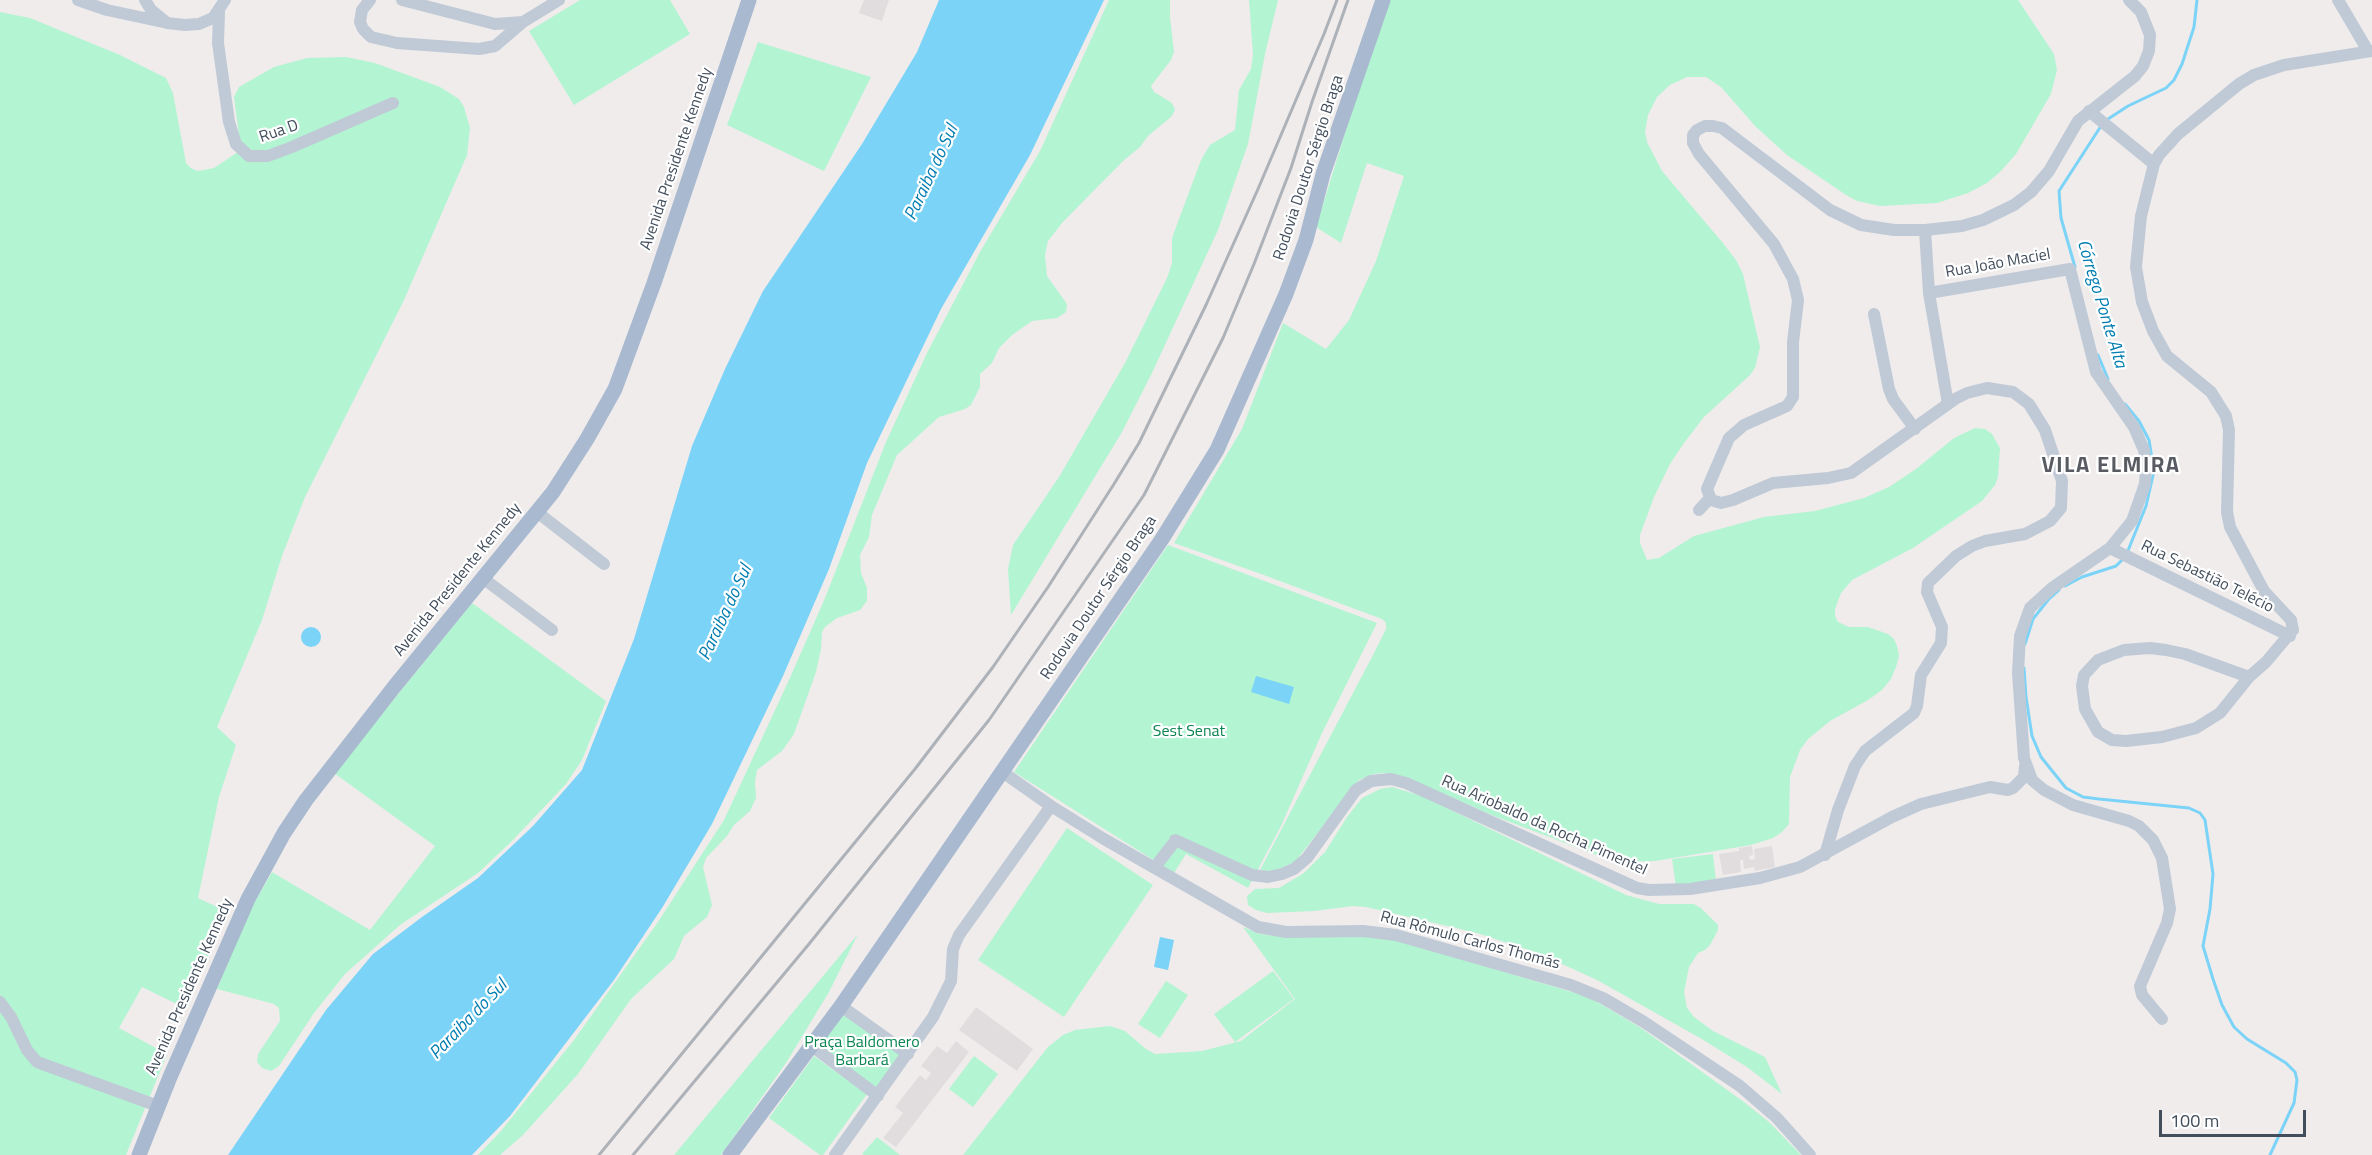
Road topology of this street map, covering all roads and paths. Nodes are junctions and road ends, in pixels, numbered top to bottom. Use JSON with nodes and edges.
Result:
{"nodes":[{"id":1,"x":78,"y":0,"type":"edge"},
{"id":2,"x":225,"y":0,"type":"edge"},
{"id":3,"x":369,"y":0,"type":"edge"},
{"id":4,"x":402,"y":0,"type":"edge"},
{"id":5,"x":559,"y":0,"type":"edge"},
{"id":6,"x":749,"y":0,"type":"edge"},
{"id":7,"x":1383,"y":0,"type":"edge"},
{"id":8,"x":2130,"y":0,"type":"edge"},
{"id":9,"x":2338,"y":0,"type":"edge"},
{"id":10,"x":146,"y":2,"type":"edge"},
{"id":11,"x":219,"y":12,"type":"junction"},
{"id":12,"x":130,"y":15,"type":"junction"},
{"id":13,"x":523,"y":22,"type":"junction"},
{"id":14,"x":166,"y":23,"type":"junction"},
{"id":15,"x":185,"y":25,"type":"junction"},
{"id":16,"x":218,"y":40,"type":"junction"},
{"id":17,"x":2370,"y":51,"type":"edge"},
{"id":18,"x":393,"y":103,"type":"dead end"},
{"id":19,"x":2089,"y":111,"type":"junction"},
{"id":20,"x":2154,"y":164,"type":"junction"},
{"id":21,"x":1925,"y":230,"type":"junction"},
{"id":22,"x":1929,"y":293,"type":"junction"},
{"id":23,"x":1874,"y":314,"type":"dead end"},
{"id":24,"x":1948,"y":404,"type":"junction"},
{"id":25,"x":1915,"y":429,"type":"junction"},
{"id":26,"x":1710,"y":498,"type":"junction"},
{"id":27,"x":1699,"y":510,"type":"dead end"},
{"id":28,"x":537,"y":512,"type":"junction"},
{"id":29,"x":2110,"y":548,"type":"junction"},
{"id":30,"x":604,"y":564,"type":"dead end"},
{"id":31,"x":483,"y":579,"type":"junction"},
{"id":32,"x":552,"y":630,"type":"dead end"},
{"id":33,"x":2290,"y":636,"type":"junction"},
{"id":34,"x":2249,"y":676,"type":"junction"},
{"id":35,"x":2025,"y":766,"type":"junction"},
{"id":36,"x":1002,"y":771,"type":"junction"},
{"id":37,"x":2008,"y":790,"type":"junction"},
{"id":38,"x":2044,"y":790,"type":"junction"},
{"id":39,"x":1051,"y":806,"type":"junction"},
{"id":40,"x":1825,"y":855,"type":"junction"},
{"id":41,"x":1155,"y":867,"type":"junction"},
{"id":42,"x":0,"y":1002,"type":"edge"},
{"id":43,"x":841,"y":1006,"type":"junction"},
{"id":44,"x":2162,"y":1019,"type":"dead end"},
{"id":45,"x":813,"y":1046,"type":"junction"},
{"id":46,"x":908,"y":1054,"type":"junction"},
{"id":47,"x":878,"y":1096,"type":"junction"},
{"id":48,"x":158,"y":1106,"type":"junction"},
{"id":49,"x":139,"y":1155,"type":"edge"},
{"id":50,"x":730,"y":1155,"type":"edge"},
{"id":51,"x":835,"y":1155,"type":"edge"},
{"id":52,"x":1810,"y":1155,"type":"edge"}],
"edges":[{"from":1,"to":12,"type":"street"},
{"from":2,"to":11,"type":"street","name":"Rua D"},
{"from":3,"to":13,"type":"street"},
{"from":4,"to":13,"type":"street"},
{"from":5,"to":13,"type":"street"},
{"from":6,"to":28,"type":"main road","name":"Avenida Presidente Kennedy"},
{"from":7,"to":36,"type":"main road","name":"Rodovia Doutor Sérgio Braga"},
{"from":8,"to":19,"type":"street"},
{"from":9,"to":17,"type":"street"},
{"from":10,"to":12,"type":"street"},
{"from":10,"to":14,"type":"street"},
{"from":11,"to":15,"type":"street","name":"Rua D"},
{"from":11,"to":16,"type":"street","name":"Rua D"},
{"from":12,"to":14,"type":"street"},
{"from":14,"to":15,"type":"street"},
{"from":15,"to":16,"type":"street"},
{"from":16,"to":18,"type":"street","name":"Rua D"},
{"from":17,"to":20,"type":"street"},
{"from":19,"to":20,"type":"street"},
{"from":19,"to":21,"type":"street"},
{"from":20,"to":33,"type":"street"},
{"from":21,"to":22,"type":"street"},
{"from":21,"to":26,"type":"street"},
{"from":22,"to":24,"type":"street"},
{"from":22,"to":29,"type":"street","name":"Rua João Maciel"},
{"from":23,"to":25,"type":"street"},
{"from":24,"to":25,"type":"street"},
{"from":24,"to":40,"type":"street"},
{"from":25,"to":26,"type":"street"},
{"from":26,"to":27,"type":"street"},
{"from":28,"to":30,"type":"street"},
{"from":28,"to":31,"type":"main road","name":"Avenida Presidente Kennedy"},
{"from":29,"to":33,"type":"street","name":"Rua Sebastião Telécio"},
{"from":29,"to":35,"type":"street","name":"Rua João Maciel"},
{"from":31,"to":32,"type":"street"},
{"from":31,"to":48,"type":"main road","name":"Avenida Presidente Kennedy"},
{"from":33,"to":34,"type":"street"},
{"from":34,"to":34,"type":"street"},
{"from":35,"to":37,"type":"street"},
{"from":35,"to":38,"type":"street"},
{"from":36,"to":39,"type":"street","name":"Rua Rômulo Carlos Thomás"},
{"from":36,"to":43,"type":"main road","name":"Rodovia Doutor Sérgio Braga"},
{"from":37,"to":38,"type":"street","name":"Rua Ariobaldo da Rocha Pimentel"},
{"from":37,"to":40,"type":"street","name":"Rua Ariobaldo da Rocha Pimentel"},
{"from":38,"to":44,"type":"street"},
{"from":39,"to":41,"type":"street","name":"Rua Rômulo Carlos Thomás"},
{"from":39,"to":46,"type":"street"},
{"from":40,"to":41,"type":"street","name":"Rua Ariobaldo da Rocha Pimentel"},
{"from":41,"to":52,"type":"street","name":"Rua Rômulo Carlos Thomás"},
{"from":42,"to":48,"type":"street"},
{"from":43,"to":45,"type":"main road","name":"Rodovia Doutor Sérgio Braga"},
{"from":43,"to":46,"type":"street"},
{"from":45,"to":47,"type":"street"},
{"from":45,"to":50,"type":"main road","name":"Rodovia Doutor Sérgio Braga"},
{"from":46,"to":47,"type":"street"},
{"from":47,"to":51,"type":"street"},
{"from":48,"to":49,"type":"main road","name":"Avenida Presidente Kennedy"}]}
